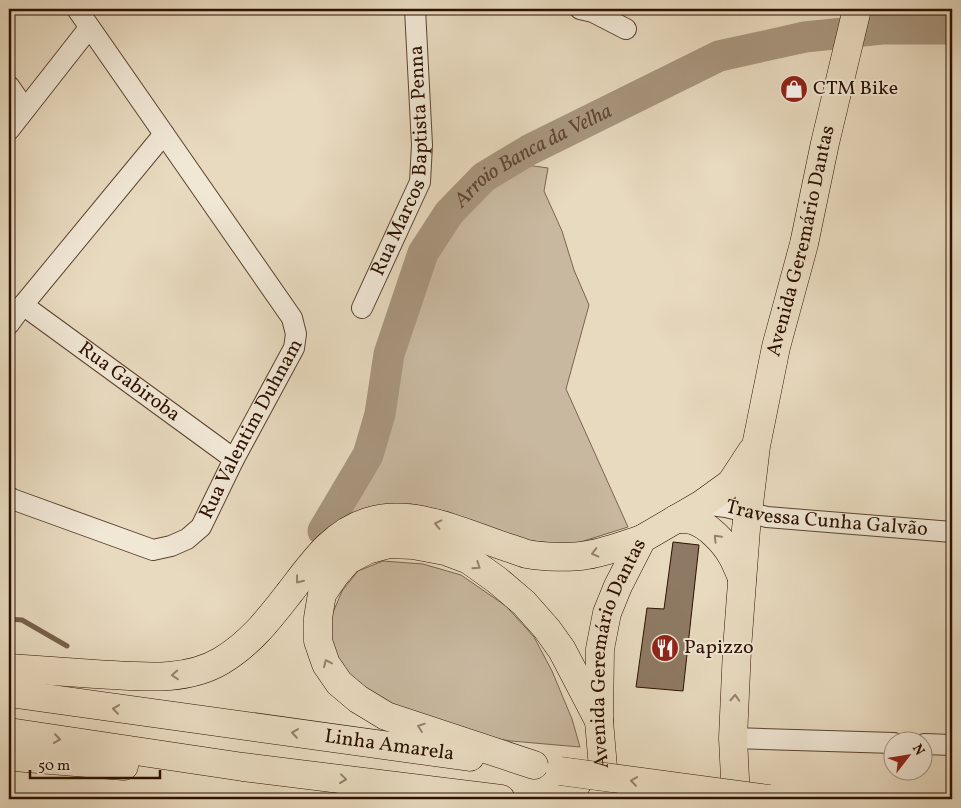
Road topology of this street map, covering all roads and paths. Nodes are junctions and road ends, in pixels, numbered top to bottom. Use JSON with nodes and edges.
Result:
{"nodes":[{"id":1,"x":77,"y":9,"type":"edge"},
{"id":2,"x":414,"y":9,"type":"edge"},
{"id":3,"x":580,"y":9,"type":"edge"},
{"id":4,"x":856,"y":16,"type":"edge"},
{"id":5,"x":90,"y":28,"type":"junction"},
{"id":6,"x":626,"y":29,"type":"dead end"},
{"id":7,"x":9,"y":86,"type":"edge"},
{"id":8,"x":25,"y":109,"type":"junction"},
{"id":9,"x":9,"y":130,"type":"edge"},
{"id":10,"x":164,"y":134,"type":"junction"},
{"id":11,"x":23,"y":305,"type":"junction"},
{"id":12,"x":362,"y":308,"type":"dead end"},
{"id":13,"x":9,"y":324,"type":"edge"},
{"id":14,"x":756,"y":446,"type":"junction"},
{"id":15,"x":234,"y":459,"type":"junction"},
{"id":16,"x":9,"y":497,"type":"edge"},
{"id":17,"x":702,"y":504,"type":"junction"},
{"id":18,"x":748,"y":512,"type":"junction"},
{"id":19,"x":676,"y":520,"type":"junction"},
{"id":20,"x":952,"y":532,"type":"edge"},
{"id":21,"x":642,"y":539,"type":"junction"},
{"id":22,"x":742,"y":578,"type":"junction"},
{"id":23,"x":9,"y":668,"type":"edge"},
{"id":24,"x":9,"y":693,"type":"edge"},
{"id":25,"x":599,"y":721,"type":"junction"},
{"id":26,"x":9,"y":732,"type":"edge"},
{"id":27,"x":733,"y":738,"type":"junction"},
{"id":28,"x":884,"y":743,"type":"edge"},
{"id":29,"x":934,"y":744,"type":"edge"},
{"id":30,"x":952,"y":745,"type":"edge"},
{"id":31,"x":9,"y":758,"type":"edge"},
{"id":32,"x":534,"y":765,"type":"junction"},
{"id":33,"x":243,"y":767,"type":"junction"},
{"id":34,"x":605,"y":797,"type":"edge"},
{"id":35,"x":501,"y":799,"type":"edge"},
{"id":36,"x":736,"y":799,"type":"edge"},
{"id":37,"x":769,"y":799,"type":"edge"}],
"edges":[{"from":1,"to":5,"type":"street","name":"Rua Valentim Duhnam"},
{"from":2,"to":12,"type":"street","name":"Rua Marcos Baptista Penna"},
{"from":3,"to":6,"type":"street"},
{"from":4,"to":14,"type":"main road","name":"Avenida Geremário Dantas"},
{"from":5,"to":8,"type":"street"},
{"from":5,"to":10,"type":"street","name":"Rua Valentim Duhnam"},
{"from":7,"to":8,"type":"street"},
{"from":8,"to":9,"type":"street"},
{"from":10,"to":11,"type":"street"},
{"from":10,"to":15,"type":"street","name":"Rua Valentim Duhnam"},
{"from":11,"to":13,"type":"street"},
{"from":11,"to":15,"type":"street","name":"Rua Gabiroba"},
{"from":14,"to":17,"type":"main road","name":"Avenida Geremário Dantas"},
{"from":14,"to":18,"type":"main road","name":"Avenida Geremário Dantas"},
{"from":15,"to":16,"type":"street","name":"Rua Valentim Duhnam"},
{"from":17,"to":18,"type":"street","name":"Travessa Cunha Galvão"},
{"from":17,"to":19,"type":"main road","name":"Avenida Geremário Dantas"},
{"from":18,"to":20,"type":"street","name":"Travessa Cunha Galvão"},
{"from":18,"to":22,"type":"main road","name":"Avenida Geremário Dantas"},
{"from":19,"to":21,"type":"main road","name":"Avenida Geremário Dantas"},
{"from":22,"to":19,"type":"main road","one_way":true},
{"from":21,"to":23,"type":"main road","one_way":true},
{"from":21,"to":25,"type":"main road","name":"Avenida Geremário Dantas"},
{"from":27,"to":22,"type":"main road","name":"Avenida Geremário Dantas","one_way":true},
{"from":32,"to":24,"type":"main road","name":"Linha Amarela","one_way":true},
{"from":32,"to":25,"type":"main road","one_way":true},
{"from":25,"to":34,"type":"main road","name":"Avenida Geremário Dantas"},
{"from":26,"to":33,"type":"main road","name":"Linha Amarela","one_way":true},
{"from":27,"to":28,"type":"street"},
{"from":27,"to":36,"type":"main road","name":"Avenida Geremário Dantas"},
{"from":29,"to":30,"type":"street"},
{"from":31,"to":33,"type":"main road"},
{"from":37,"to":32,"type":"main road","name":"Linha Amarela","one_way":true,"bridge":true},
{"from":33,"to":35,"type":"main road","name":"Linha Amarela","one_way":true}]}
